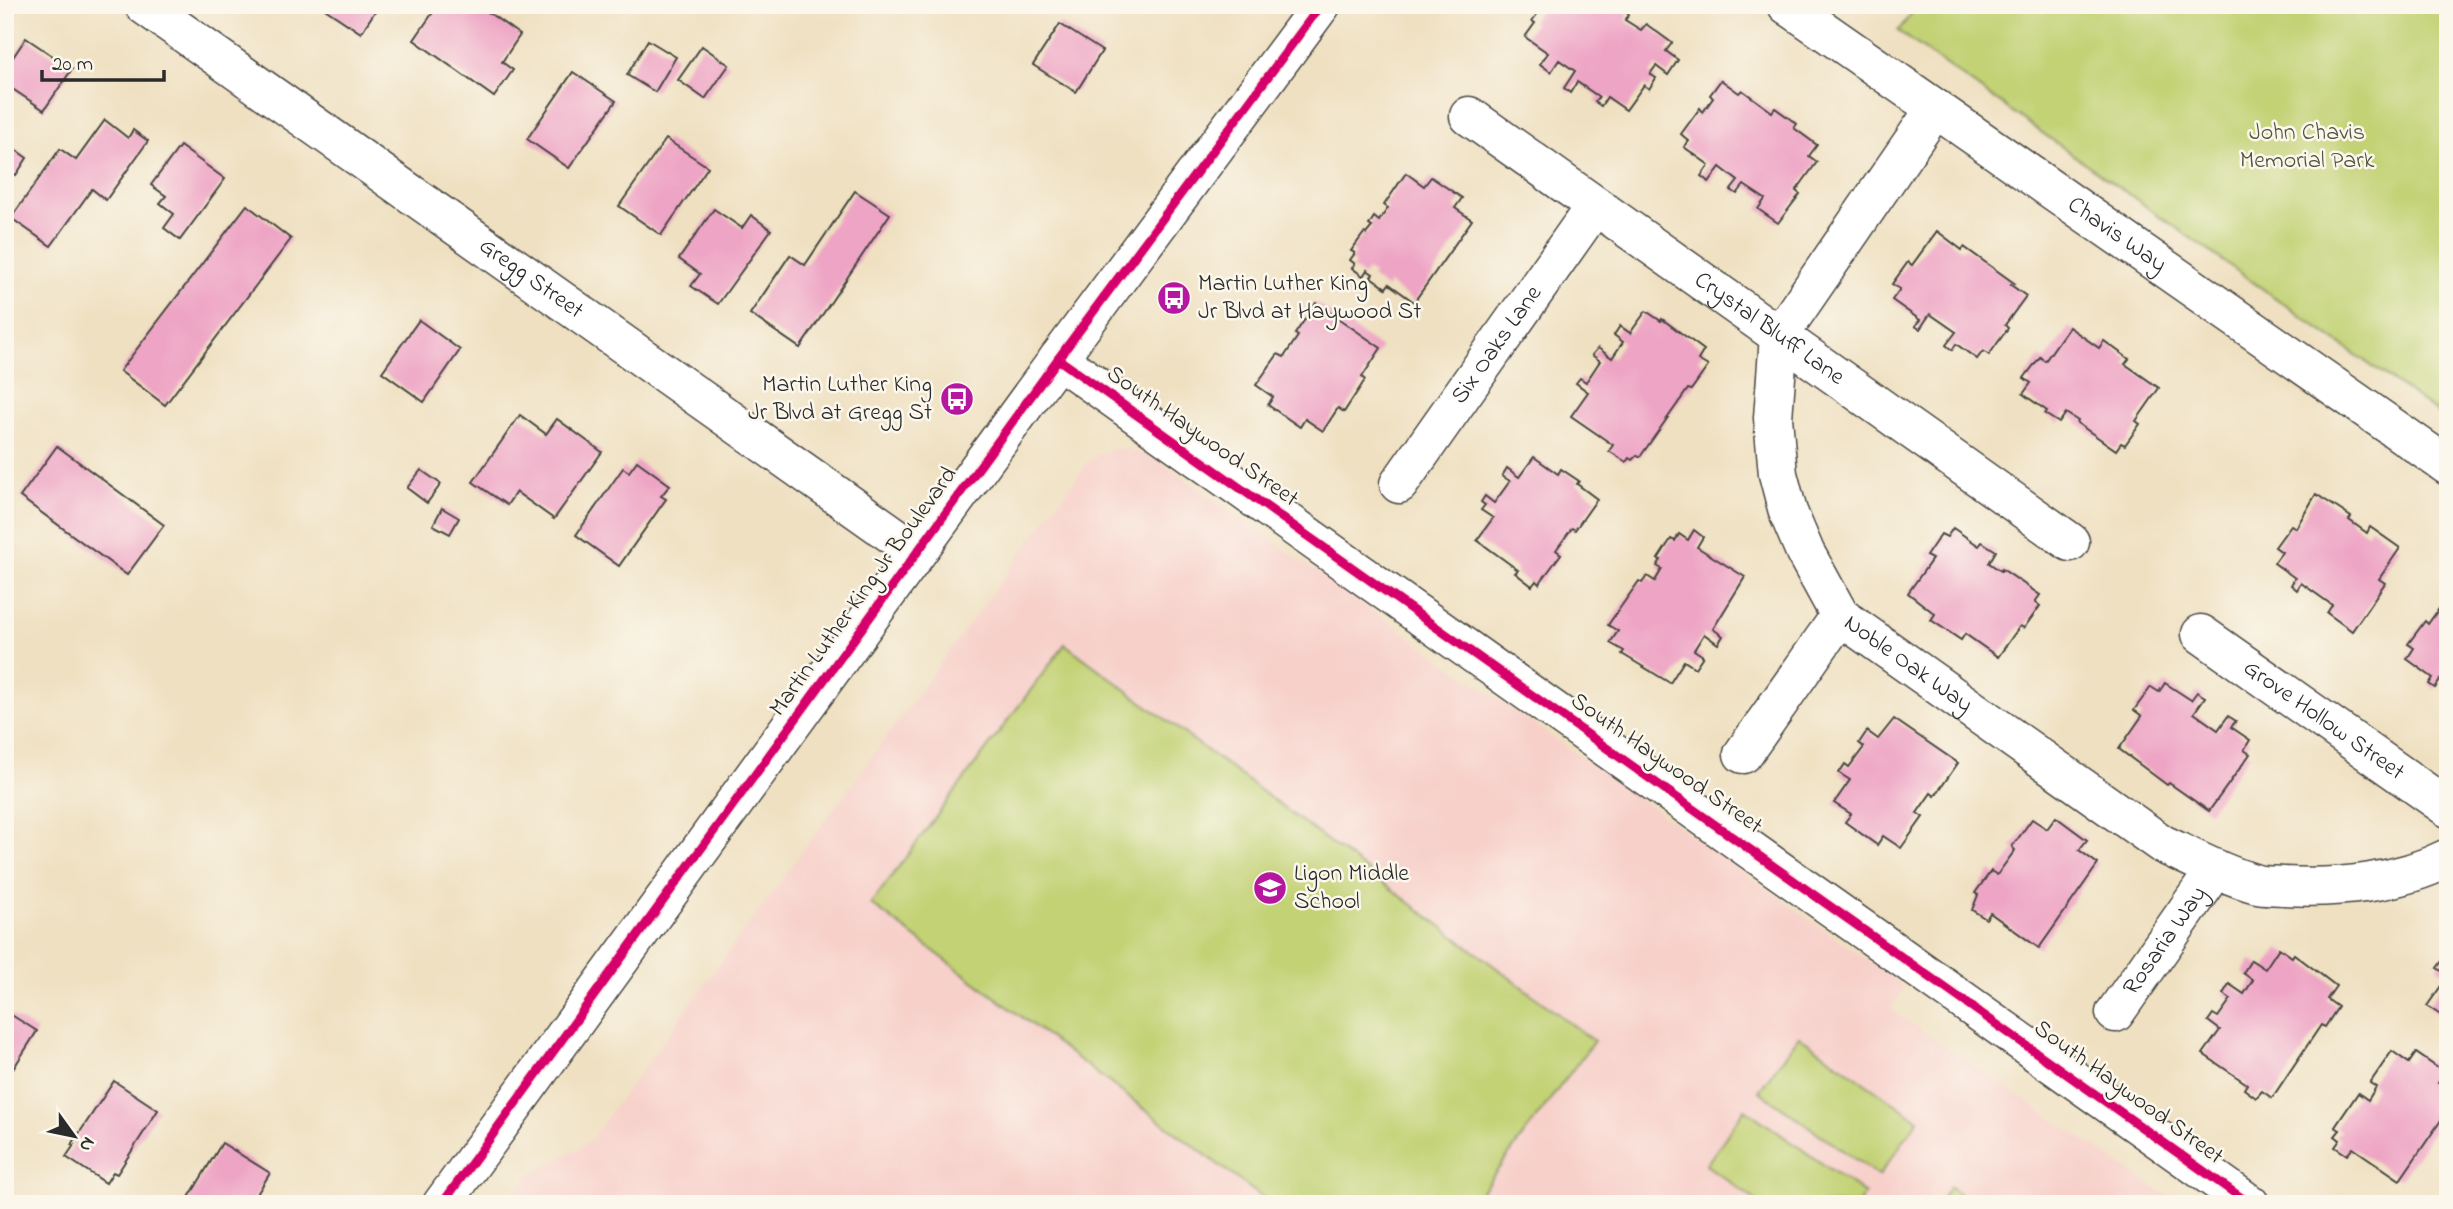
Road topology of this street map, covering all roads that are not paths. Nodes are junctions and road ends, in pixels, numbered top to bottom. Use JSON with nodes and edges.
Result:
{"nodes":[{"id":1,"x":144,"y":5,"type":"edge"},
{"id":2,"x":1321,"y":5,"type":"edge"},
{"id":3,"x":1787,"y":5,"type":"edge"},
{"id":4,"x":1935,"y":109,"type":"junction"},
{"id":5,"x":1469,"y":116,"type":"dead end"},
{"id":6,"x":1595,"y":206,"type":"junction"},
{"id":7,"x":1779,"y":336,"type":"junction"},
{"id":8,"x":1058,"y":359,"type":"junction"},
{"id":9,"x":2448,"y":466,"type":"edge"},
{"id":10,"x":1399,"y":484,"type":"dead end"},
{"id":11,"x":2070,"y":542,"type":"dead end"},
{"id":12,"x":917,"y":552,"type":"junction"},
{"id":13,"x":1840,"y":616,"type":"junction"},
{"id":14,"x":2201,"y":634,"type":"dead end"},
{"id":15,"x":1743,"y":754,"type":"dead end"},
{"id":16,"x":2448,"y":807,"type":"edge"},
{"id":17,"x":2448,"y":858,"type":"edge"},
{"id":18,"x":2216,"y":869,"type":"junction"},
{"id":19,"x":2115,"y":1013,"type":"dead end"},
{"id":20,"x":442,"y":1204,"type":"edge"},
{"id":21,"x":2250,"y":1204,"type":"edge"}],
"edges":[{"from":1,"to":12,"type":"street","name":"Gregg Street"},
{"from":2,"to":8,"type":"street","name":"Martin Luther King Jr Boulevard"},
{"from":3,"to":4,"type":"street","name":"Chavis Way"},
{"from":4,"to":7,"type":"street"},
{"from":4,"to":9,"type":"street","name":"Chavis Way"},
{"from":5,"to":6,"type":"street","name":"Crystal Bluff Lane"},
{"from":6,"to":7,"type":"street","name":"Crystal Bluff Lane"},
{"from":6,"to":10,"type":"street","name":"Six Oaks Lane"},
{"from":7,"to":11,"type":"street","name":"Crystal Bluff Lane"},
{"from":7,"to":13,"type":"street","name":"Noble Oak Way"},
{"from":8,"to":12,"type":"street","name":"Martin Luther King Jr Boulevard"},
{"from":8,"to":21,"type":"street","name":"South Haywood Street"},
{"from":12,"to":20,"type":"street","name":"Martin Luther King Jr Boulevard"},
{"from":13,"to":15,"type":"street"},
{"from":13,"to":18,"type":"street","name":"Noble Oak Way"},
{"from":14,"to":16,"type":"street","name":"Grove Hollow Street"},
{"from":17,"to":18,"type":"street","name":"Noble Oak Way"},
{"from":18,"to":19,"type":"street","name":"Rosaria Way"}]}
